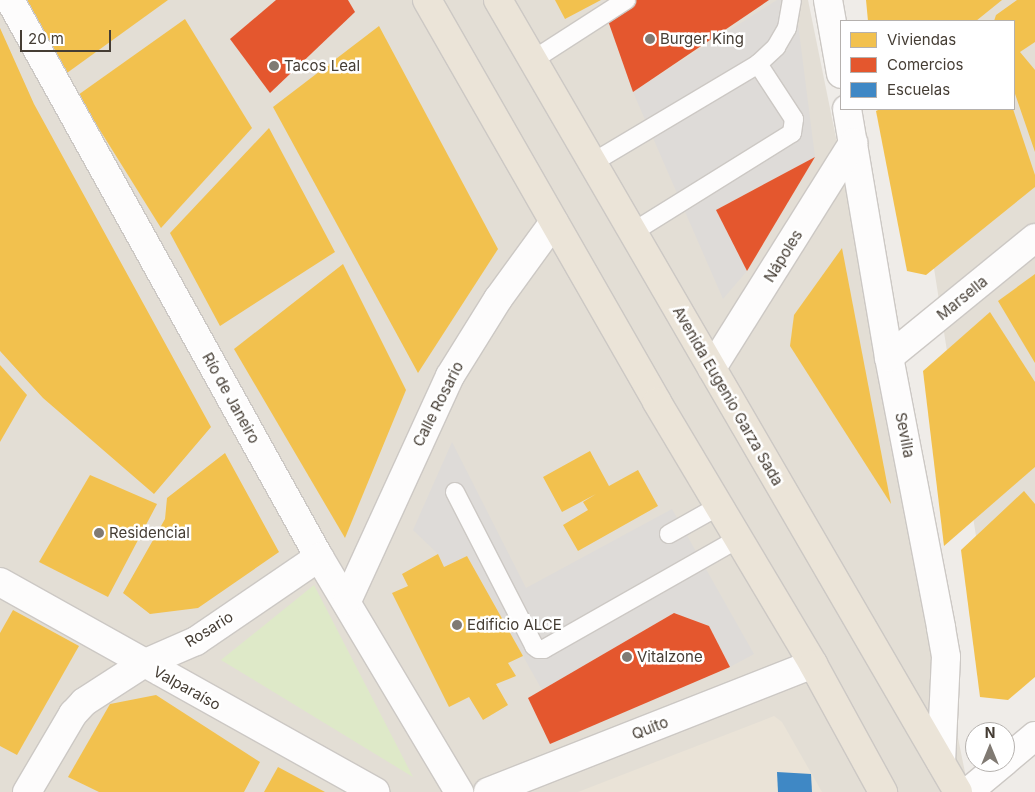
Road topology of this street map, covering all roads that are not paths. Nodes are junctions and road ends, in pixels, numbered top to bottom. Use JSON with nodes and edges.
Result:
{"nodes":[{"id":1,"x":10,"y":0,"type":"edge"},
{"id":2,"x":427,"y":0,"type":"edge"},
{"id":3,"x":498,"y":0,"type":"edge"},
{"id":4,"x":626,"y":0,"type":"edge"},
{"id":5,"x":792,"y":0,"type":"edge"},
{"id":6,"x":828,"y":0,"type":"edge"},
{"id":7,"x":532,"y":60,"type":"junction"},
{"id":8,"x":758,"y":64,"type":"junction"},
{"id":9,"x":840,"y":68,"type":"edge"},
{"id":10,"x":847,"y":110,"type":"edge"},
{"id":11,"x":853,"y":143,"type":"junction"},
{"id":12,"x":592,"y":163,"type":"junction"},
{"id":13,"x":554,"y":222,"type":"junction"},
{"id":14,"x":633,"y":232,"type":"junction"},
{"id":15,"x":1035,"y":238,"type":"edge"},
{"id":16,"x":889,"y":357,"type":"junction"},
{"id":17,"x":712,"y":368,"type":"junction"},
{"id":18,"x":454,"y":492,"type":"dead end"},
{"id":19,"x":719,"y":506,"type":"junction"},
{"id":20,"x":670,"y":534,"type":"dead end"},
{"id":21,"x":738,"y":539,"type":"junction"},
{"id":22,"x":319,"y":557,"type":"junction"},
{"id":23,"x":0,"y":582,"type":"edge"},
{"id":24,"x":347,"y":600,"type":"junction"},
{"id":25,"x":143,"y":664,"type":"junction"},
{"id":26,"x":813,"y":664,"type":"junction"},
{"id":27,"x":1035,"y":736,"type":"edge"},
{"id":28,"x":1015,"y":752,"type":"edge"},
{"id":29,"x":942,"y":762,"type":"junction"},
{"id":30,"x":991,"y":772,"type":"edge"},
{"id":31,"x":27,"y":792,"type":"edge"},
{"id":32,"x":375,"y":792,"type":"edge"},
{"id":33,"x":459,"y":792,"type":"edge"},
{"id":34,"x":488,"y":792,"type":"edge"},
{"id":35,"x":883,"y":792,"type":"edge"},
{"id":36,"x":958,"y":792,"type":"edge"},
{"id":37,"x":968,"y":792,"type":"edge"}],
"edges":[{"from":1,"to":22,"type":"street","name":"Río de Janeiro"},
{"from":2,"to":13,"type":"highway"},
{"from":3,"to":7,"type":"highway","name":"Avenida Eugenio Garza Sada"},
{"from":4,"to":7,"type":"lane"},
{"from":5,"to":8,"type":"lane"},
{"from":6,"to":9,"type":"street"},
{"from":7,"to":12,"type":"highway","name":"Avenida Eugenio Garza Sada"},
{"from":8,"to":12,"type":"lane"},
{"from":8,"to":14,"type":"lane"},
{"from":10,"to":11,"type":"street","name":"Sevilla"},
{"from":11,"to":16,"type":"street","name":"Sevilla"},
{"from":11,"to":17,"type":"street","name":"Nápoles"},
{"from":12,"to":14,"type":"highway","name":"Avenida Eugenio Garza Sada"},
{"from":13,"to":19,"type":"highway"},
{"from":13,"to":24,"type":"street","name":"Calle Rosario"},
{"from":14,"to":17,"type":"highway","name":"Avenida Eugenio Garza Sada"},
{"from":15,"to":16,"type":"street","name":"Marsella"},
{"from":16,"to":29,"type":"street","name":"Sevilla"},
{"from":17,"to":29,"type":"highway","name":"Avenida Eugenio Garza Sada"},
{"from":18,"to":21,"type":"lane"},
{"from":19,"to":20,"type":"lane"},
{"from":19,"to":21,"type":"highway"},
{"from":21,"to":26,"type":"highway"},
{"from":22,"to":24,"type":"street","name":"Río de Janeiro"},
{"from":22,"to":25,"type":"street","name":"Rosario"},
{"from":23,"to":25,"type":"street","name":"Valparaíso"},
{"from":24,"to":33,"type":"street","name":"Río de Janeiro"},
{"from":25,"to":31,"type":"street","name":"Rosario"},
{"from":25,"to":32,"type":"street","name":"Valparaíso"},
{"from":26,"to":34,"type":"street","name":"Quito"},
{"from":26,"to":35,"type":"highway"},
{"from":27,"to":28,"type":"street"},
{"from":29,"to":36,"type":"highway","name":"Avenida Eugenio Garza Sada"},
{"from":30,"to":37,"type":"street"}]}
